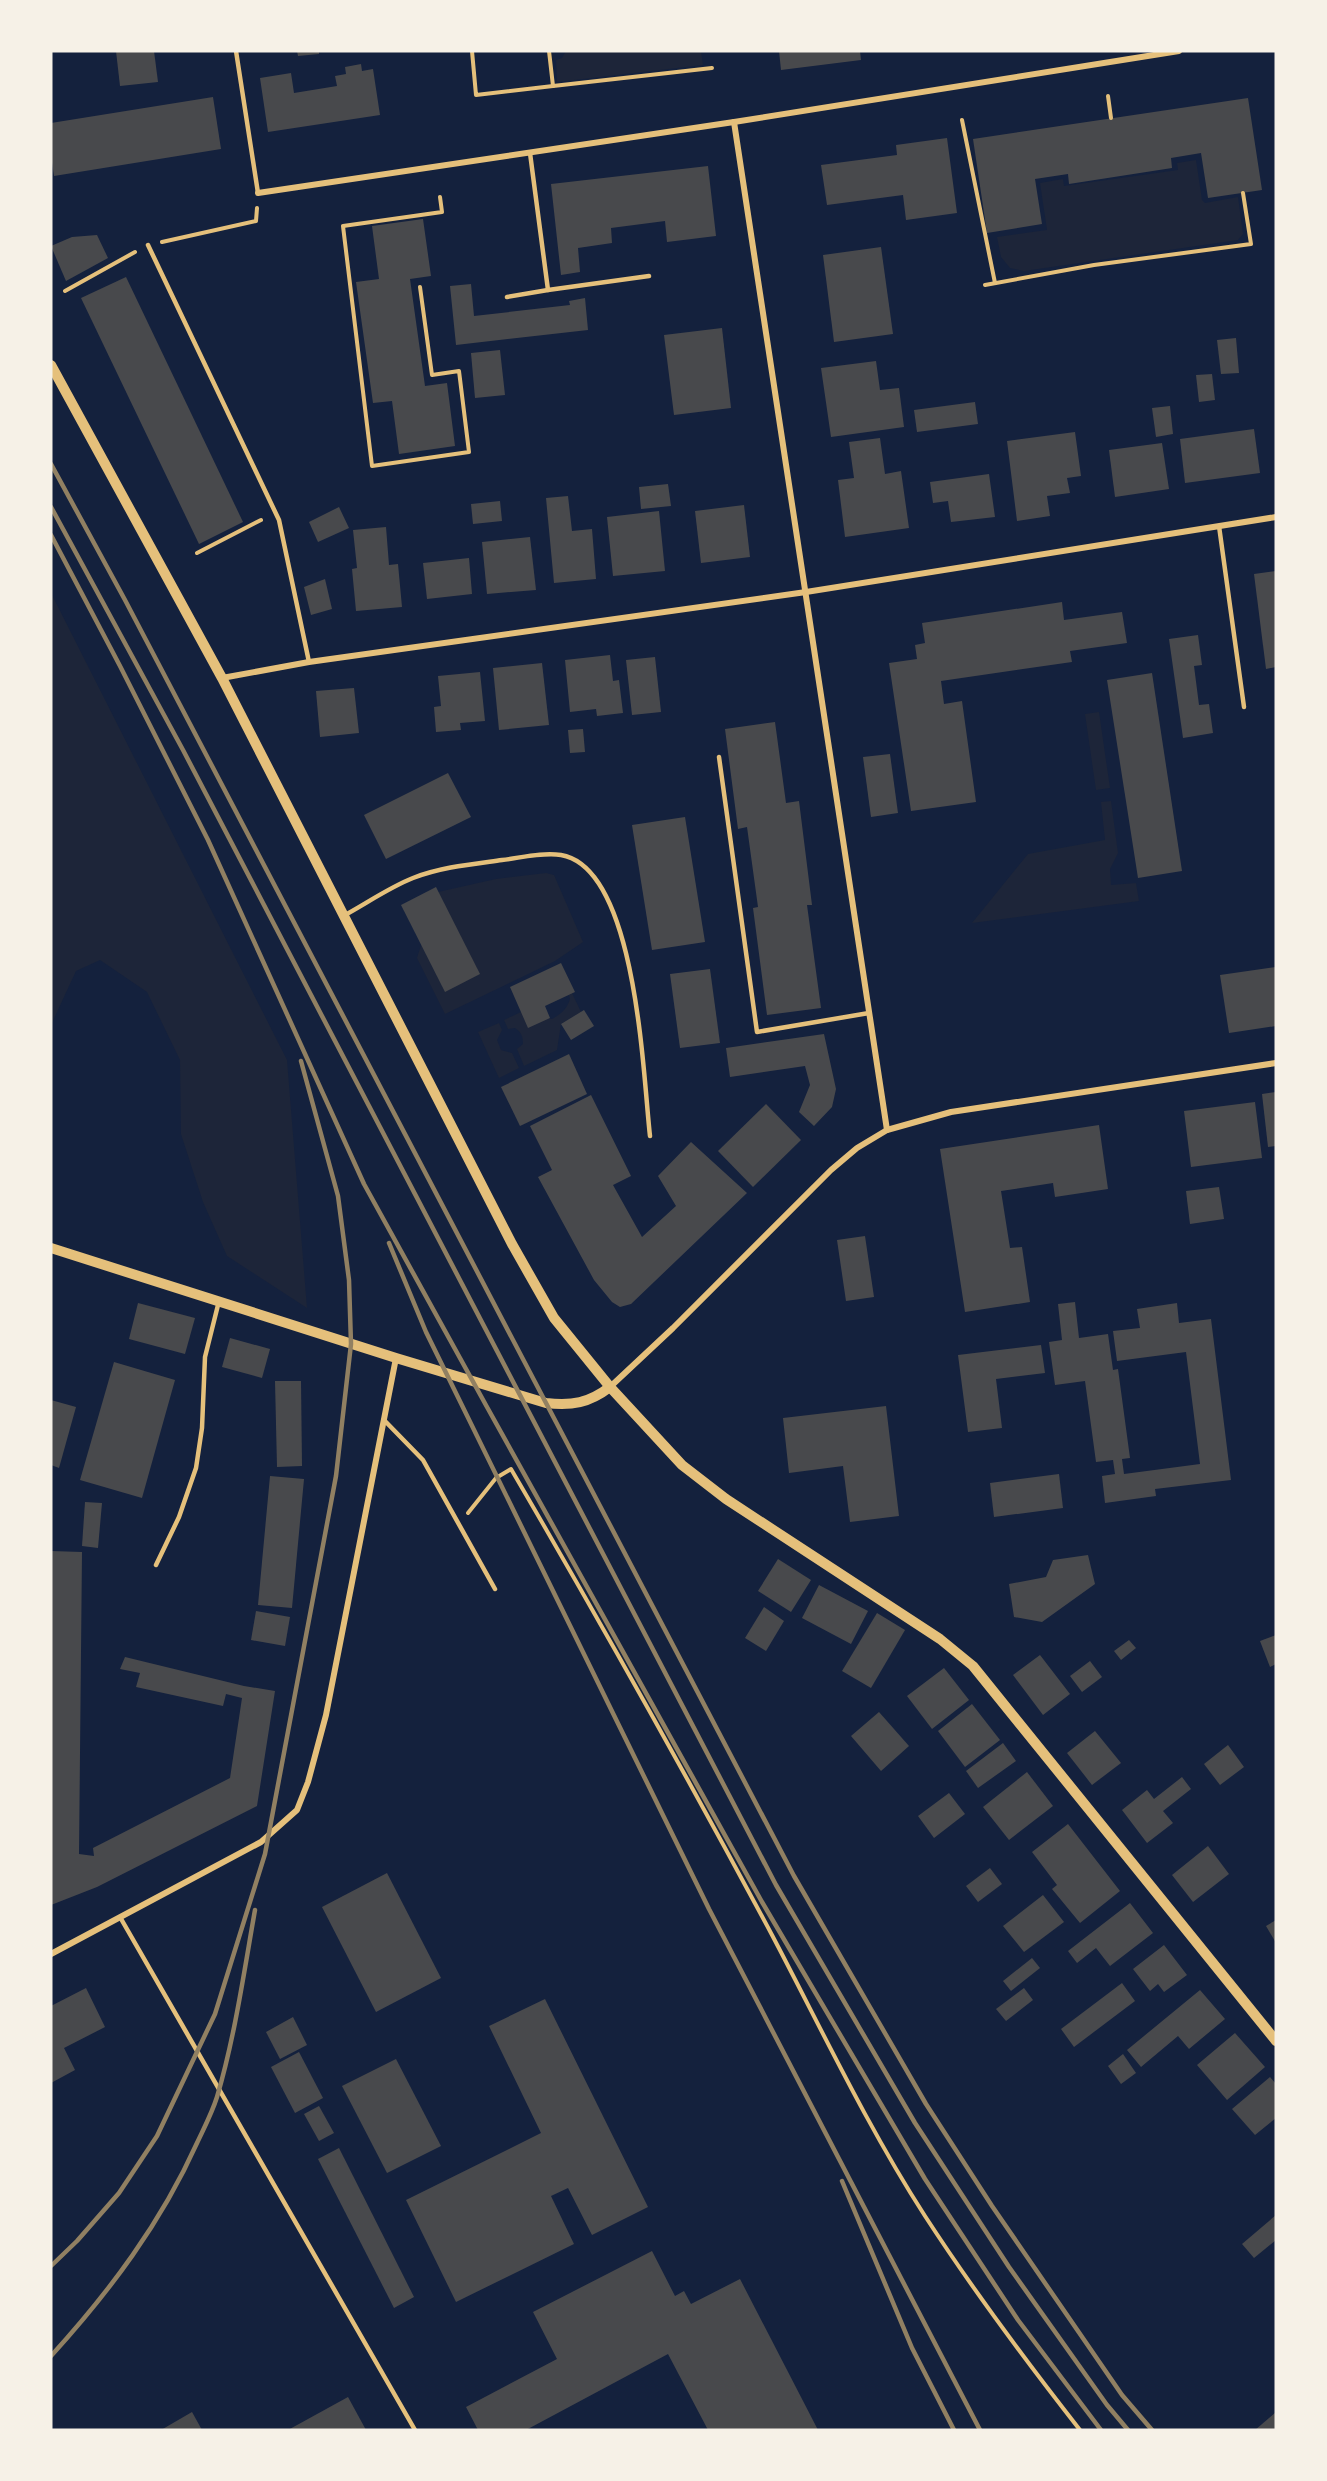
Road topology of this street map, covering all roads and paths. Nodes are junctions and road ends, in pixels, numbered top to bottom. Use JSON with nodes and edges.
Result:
{"nodes":[{"id":1,"x":236,"y":51,"type":"edge"},
{"id":2,"x":472,"y":51,"type":"edge"},
{"id":3,"x":549,"y":51,"type":"edge"},
{"id":4,"x":1179,"y":51,"type":"edge"},
{"id":5,"x":712,"y":68,"type":"dead end"},
{"id":6,"x":553,"y":86,"type":"junction"},
{"id":7,"x":1108,"y":96,"type":"dead end"},
{"id":8,"x":1111,"y":118,"type":"dead end"},
{"id":9,"x":962,"y":120,"type":"dead end"},
{"id":10,"x":734,"y":122,"type":"junction"},
{"id":11,"x":530,"y":153,"type":"junction"},
{"id":12,"x":258,"y":193,"type":"junction"},
{"id":13,"x":1243,"y":193,"type":"dead end"},
{"id":14,"x":440,"y":197,"type":"dead end"},
{"id":15,"x":148,"y":245,"type":"junction"},
{"id":16,"x":649,"y":276,"type":"dead end"},
{"id":17,"x":995,"y":283,"type":"junction"},
{"id":18,"x":985,"y":285,"type":"dead end"},
{"id":19,"x":420,"y":287,"type":"dead end"},
{"id":20,"x":548,"y":290,"type":"junction"},
{"id":21,"x":65,"y":291,"type":"dead end"},
{"id":22,"x":507,"y":297,"type":"dead end"},
{"id":23,"x":51,"y":365,"type":"edge"},
{"id":24,"x":276,"y":513,"type":"junction"},
{"id":25,"x":1276,"y":517,"type":"edge"},
{"id":26,"x":1219,"y":526,"type":"junction"},
{"id":27,"x":197,"y":553,"type":"dead end"},
{"id":28,"x":806,"y":592,"type":"junction"},
{"id":29,"x":309,"y":662,"type":"junction"},
{"id":30,"x":222,"y":678,"type":"junction"},
{"id":31,"x":1244,"y":707,"type":"dead end"},
{"id":32,"x":719,"y":757,"type":"dead end"},
{"id":33,"x":343,"y":916,"type":"junction"},
{"id":34,"x":869,"y":1013,"type":"junction"},
{"id":35,"x":1276,"y":1063,"type":"edge"},
{"id":36,"x":887,"y":1130,"type":"junction"},
{"id":37,"x":650,"y":1137,"type":"dead end"},
{"id":38,"x":51,"y":1248,"type":"edge"},
{"id":39,"x":219,"y":1301,"type":"junction"},
{"id":40,"x":396,"y":1358,"type":"junction"},
{"id":41,"x":610,"y":1387,"type":"junction"},
{"id":42,"x":384,"y":1420,"type":"junction"},
{"id":43,"x":460,"y":1524,"type":"junction"},
{"id":44,"x":156,"y":1565,"type":"dead end"},
{"id":45,"x":495,"y":1589,"type":"dead end"},
{"id":46,"x":120,"y":1917,"type":"junction"},
{"id":47,"x":51,"y":1954,"type":"edge"},
{"id":48,"x":1276,"y":2041,"type":"edge"},
{"id":49,"x":415,"y":2430,"type":"edge"},
{"id":50,"x":1080,"y":2430,"type":"edge"}],
"edges":[{"from":1,"to":12,"type":"lane"},
{"from":2,"to":6,"type":"path"},
{"from":3,"to":6,"type":"path"},
{"from":4,"to":10,"type":"street"},
{"from":5,"to":6,"type":"path"},
{"from":7,"to":8,"type":"path"},
{"from":9,"to":17,"type":"path"},
{"from":10,"to":11,"type":"street"},
{"from":10,"to":28,"type":"street"},
{"from":11,"to":12,"type":"street"},
{"from":11,"to":20,"type":"lane"},
{"from":12,"to":15,"type":"path"},
{"from":13,"to":17,"type":"path"},
{"from":14,"to":19,"type":"path"},
{"from":15,"to":21,"type":"path"},
{"from":15,"to":24,"type":"lane"},
{"from":16,"to":20,"type":"lane"},
{"from":17,"to":18,"type":"path"},
{"from":20,"to":22,"type":"lane"},
{"from":23,"to":30,"type":"street"},
{"from":24,"to":27,"type":"path"},
{"from":24,"to":29,"type":"lane"},
{"from":25,"to":26,"type":"street"},
{"from":26,"to":28,"type":"street"},
{"from":26,"to":31,"type":"lane"},
{"from":28,"to":29,"type":"street"},
{"from":28,"to":34,"type":"street"},
{"from":29,"to":30,"type":"street"},
{"from":30,"to":33,"type":"street"},
{"from":32,"to":34,"type":"lane"},
{"from":33,"to":37,"type":"lane"},
{"from":33,"to":41,"type":"street"},
{"from":34,"to":36,"type":"street"},
{"from":35,"to":36,"type":"street"},
{"from":36,"to":41,"type":"street"},
{"from":38,"to":39,"type":"street"},
{"from":39,"to":40,"type":"street"},
{"from":39,"to":44,"type":"lane"},
{"from":40,"to":41,"type":"street"},
{"from":40,"to":42,"type":"street"},
{"from":41,"to":48,"type":"street"},
{"from":42,"to":43,"type":"lane"},
{"from":42,"to":46,"type":"street"},
{"from":43,"to":45,"type":"lane"},
{"from":43,"to":50,"type":"path"},
{"from":46,"to":47,"type":"street"},
{"from":46,"to":49,"type":"lane"}]}
